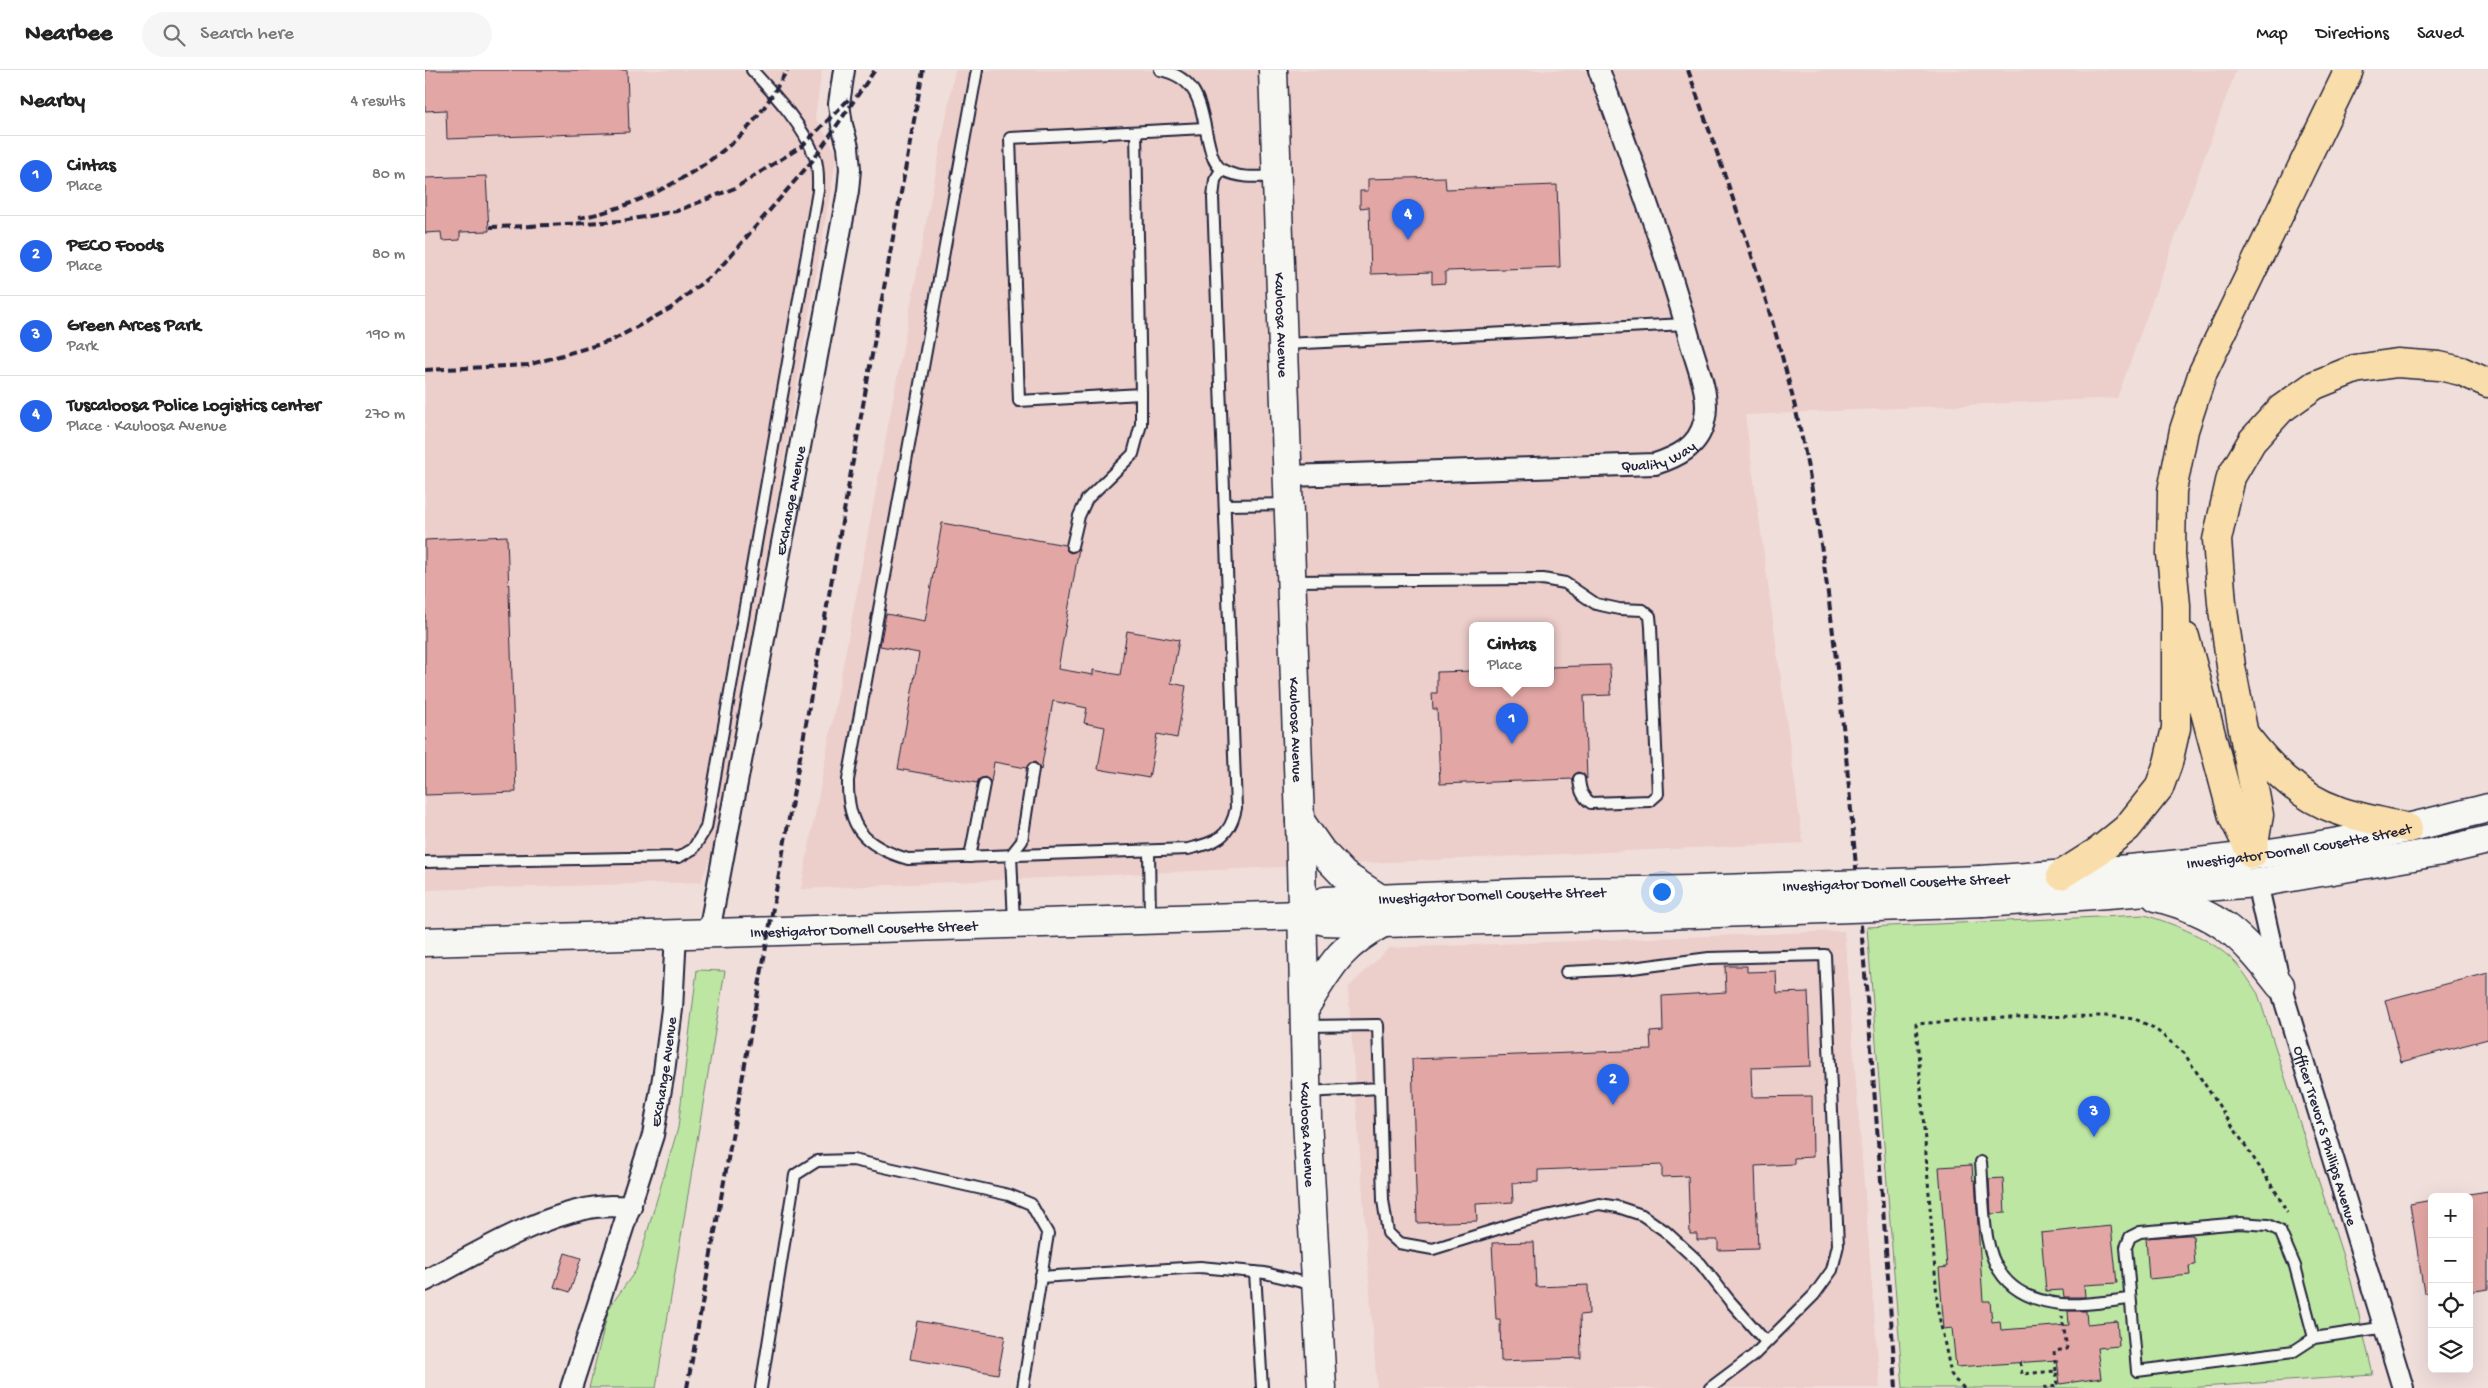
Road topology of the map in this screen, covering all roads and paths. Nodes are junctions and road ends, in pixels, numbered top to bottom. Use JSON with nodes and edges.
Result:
{"nodes":[{"id":1,"x":752,"y":70,"type":"edge"},
{"id":2,"x":844,"y":70,"type":"edge"},
{"id":3,"x":977,"y":70,"type":"edge"},
{"id":4,"x":1160,"y":70,"type":"edge"},
{"id":5,"x":1273,"y":70,"type":"edge"},
{"id":6,"x":1599,"y":70,"type":"edge"},
{"id":7,"x":2349,"y":70,"type":"edge"},
{"id":8,"x":1205,"y":128,"type":"junction"},
{"id":9,"x":1136,"y":132,"type":"junction"},
{"id":10,"x":1221,"y":170,"type":"junction"},
{"id":11,"x":1277,"y":176,"type":"junction"},
{"id":12,"x":1686,"y":324,"type":"junction"},
{"id":13,"x":1284,"y":344,"type":"junction"},
{"id":14,"x":2488,"y":382,"type":"edge"},
{"id":15,"x":1141,"y":394,"type":"junction"},
{"id":16,"x":1289,"y":476,"type":"junction"},
{"id":17,"x":1289,"y":504,"type":"junction"},
{"id":18,"x":1225,"y":505,"type":"junction"},
{"id":19,"x":1072,"y":546,"type":"dead end"},
{"id":20,"x":1292,"y":581,"type":"junction"},
{"id":21,"x":2177,"y":605,"type":"junction"},
{"id":22,"x":2245,"y":734,"type":"junction"},
{"id":23,"x":1033,"y":769,"type":"dead end"},
{"id":24,"x":1579,"y":779,"type":"dead end"},
{"id":25,"x":985,"y":784,"type":"dead end"},
{"id":26,"x":2488,"y":808,"type":"edge"},
{"id":27,"x":1301,"y":821,"type":"junction"},
{"id":28,"x":2408,"y":828,"type":"junction"},
{"id":29,"x":2488,"y":840,"type":"edge"},
{"id":30,"x":1149,"y":851,"type":"junction"},
{"id":31,"x":2252,"y":854,"type":"junction"},
{"id":32,"x":1011,"y":856,"type":"junction"},
{"id":33,"x":970,"y":857,"type":"junction"},
{"id":34,"x":425,"y":862,"type":"edge"},
{"id":35,"x":2061,"y":875,"type":"junction"},
{"id":36,"x":2257,"y":883,"type":"junction"},
{"id":37,"x":1982,"y":891,"type":"junction"},
{"id":38,"x":2141,"y":893,"type":"junction"},
{"id":39,"x":1381,"y":911,"type":"junction"},
{"id":40,"x":1302,"y":915,"type":"junction"},
{"id":41,"x":1150,"y":920,"type":"junction"},
{"id":42,"x":1014,"y":924,"type":"junction"},
{"id":43,"x":709,"y":932,"type":"junction"},
{"id":44,"x":675,"y":934,"type":"junction"},
{"id":45,"x":425,"y":942,"type":"edge"},
{"id":46,"x":1566,"y":972,"type":"dead end"},
{"id":47,"x":2280,"y":985,"type":"junction"},
{"id":48,"x":1305,"y":1017,"type":"junction"},
{"id":49,"x":1380,"y":1088,"type":"junction"},
{"id":50,"x":1306,"y":1092,"type":"junction"},
{"id":51,"x":1981,"y":1162,"type":"dead end"},
{"id":52,"x":631,"y":1207,"type":"junction"},
{"id":53,"x":2287,"y":1213,"type":"dead end"},
{"id":54,"x":1255,"y":1272,"type":"junction"},
{"id":55,"x":1040,"y":1277,"type":"junction"},
{"id":56,"x":425,"y":1281,"type":"edge"},
{"id":57,"x":1316,"y":1282,"type":"junction"},
{"id":58,"x":2130,"y":1299,"type":"junction"},
{"id":59,"x":2385,"y":1327,"type":"junction"},
{"id":60,"x":2314,"y":1338,"type":"junction"},
{"id":61,"x":1766,"y":1342,"type":"junction"},
{"id":62,"x":2020,"y":1362,"type":"dead end"},
{"id":63,"x":571,"y":1388,"type":"edge"},
{"id":64,"x":761,"y":1388,"type":"edge"},
{"id":65,"x":1023,"y":1388,"type":"edge"},
{"id":66,"x":1262,"y":1388,"type":"edge"},
{"id":67,"x":1322,"y":1388,"type":"edge"},
{"id":68,"x":1710,"y":1388,"type":"edge"},
{"id":69,"x":1964,"y":1388,"type":"edge"},
{"id":70,"x":2040,"y":1388,"type":"edge"},
{"id":71,"x":2403,"y":1388,"type":"edge"}],
"edges":[{"from":1,"to":34,"type":"lane"},
{"from":2,"to":43,"type":"street","name":"Exchange Avenue"},
{"from":3,"to":33,"type":"lane"},
{"from":4,"to":8,"type":"lane"},
{"from":5,"to":11,"type":"main road","name":"Kauloosa Avenue"},
{"from":6,"to":12,"type":"street","name":"Quality Way"},
{"from":7,"to":21,"type":"highway"},
{"from":8,"to":9,"type":"lane"},
{"from":8,"to":10,"type":"lane"},
{"from":9,"to":15,"type":"lane"},
{"from":9,"to":15,"type":"lane"},
{"from":10,"to":11,"type":"lane"},
{"from":10,"to":18,"type":"lane"},
{"from":11,"to":13,"type":"main road","name":"Kauloosa Avenue"},
{"from":12,"to":13,"type":"lane"},
{"from":12,"to":16,"type":"street","name":"Quality Way"},
{"from":13,"to":16,"type":"main road","name":"Kauloosa Avenue"},
{"from":14,"to":22,"type":"highway"},
{"from":15,"to":19,"type":"lane"},
{"from":16,"to":17,"type":"main road","name":"Kauloosa Avenue"},
{"from":17,"to":18,"type":"lane"},
{"from":17,"to":20,"type":"main road","name":"Kauloosa Avenue"},
{"from":18,"to":30,"type":"lane"},
{"from":20,"to":24,"type":"lane"},
{"from":20,"to":27,"type":"main road","name":"Kauloosa Avenue"},
{"from":21,"to":31,"type":"highway"},
{"from":21,"to":35,"type":"highway"},
{"from":22,"to":28,"type":"highway"},
{"from":22,"to":31,"type":"highway"},
{"from":23,"to":32,"type":"lane"},
{"from":25,"to":33,"type":"lane"},
{"from":26,"to":28,"type":"main road","name":"Investigator Dornell Cousette Street"},
{"from":27,"to":39,"type":"main road"},
{"from":27,"to":40,"type":"main road","name":"Kauloosa Avenue"},
{"from":28,"to":31,"type":"main road","name":"Investigator Dornell Cousette Street"},
{"from":29,"to":36,"type":"main road","name":"Investigator Dornell Cousette Street"},
{"from":30,"to":32,"type":"lane"},
{"from":30,"to":41,"type":"lane"},
{"from":31,"to":35,"type":"main road","name":"Investigator Dornell Cousette Street"},
{"from":31,"to":36,"type":"main road"},
{"from":32,"to":33,"type":"lane"},
{"from":32,"to":42,"type":"lane"},
{"from":35,"to":37,"type":"main road","name":"Investigator Dornell Cousette Street"},
{"from":36,"to":38,"type":"main road","name":"Investigator Dornell Cousette Street"},
{"from":36,"to":47,"type":"street","name":"Officer Trevor S Phillips Avenue"},
{"from":37,"to":38,"type":"main road","name":"Investigator Dornell Cousette Street"},
{"from":37,"to":39,"type":"main road","name":"Investigator Dornell Cousette Street","bridge":true},
{"from":38,"to":47,"type":"main road"},
{"from":39,"to":40,"type":"main road","name":"Investigator Dornell Cousette Street"},
{"from":39,"to":48,"type":"main road"},
{"from":40,"to":41,"type":"main road","name":"Investigator Dornell Cousette Street"},
{"from":40,"to":48,"type":"main road","name":"Kauloosa Avenue"},
{"from":41,"to":42,"type":"main road","name":"Investigator Dornell Cousette Street"},
{"from":42,"to":43,"type":"main road","name":"Investigator Dornell Cousette Street"},
{"from":43,"to":44,"type":"main road","name":"Investigator Dornell Cousette Street"},
{"from":44,"to":45,"type":"main road","name":"Investigator Dornell Cousette Street"},
{"from":44,"to":52,"type":"street","name":"Exchange Avenue"},
{"from":46,"to":61,"type":"lane"},
{"from":47,"to":59,"type":"street","name":"Officer Trevor S Phillips Avenue"},
{"from":48,"to":49,"type":"lane"},
{"from":48,"to":50,"type":"main road","name":"Kauloosa Avenue"},
{"from":49,"to":50,"type":"lane"},
{"from":49,"to":61,"type":"lane"},
{"from":50,"to":57,"type":"main road","name":"Kauloosa Avenue"},
{"from":51,"to":58,"type":"lane"},
{"from":52,"to":56,"type":"street"},
{"from":52,"to":63,"type":"street","name":"Exchange Avenue"},
{"from":53,"to":69,"type":"path"},
{"from":54,"to":55,"type":"lane"},
{"from":54,"to":57,"type":"lane"},
{"from":54,"to":66,"type":"lane"},
{"from":55,"to":64,"type":"lane"},
{"from":55,"to":65,"type":"lane"},
{"from":57,"to":67,"type":"main road","name":"Kauloosa Avenue"},
{"from":58,"to":60,"type":"lane"},
{"from":58,"to":60,"type":"lane"},
{"from":59,"to":60,"type":"lane"},
{"from":59,"to":71,"type":"street","name":"Officer Trevor S Phillips Avenue"},
{"from":61,"to":68,"type":"lane"},
{"from":62,"to":70,"type":"path"}]}
